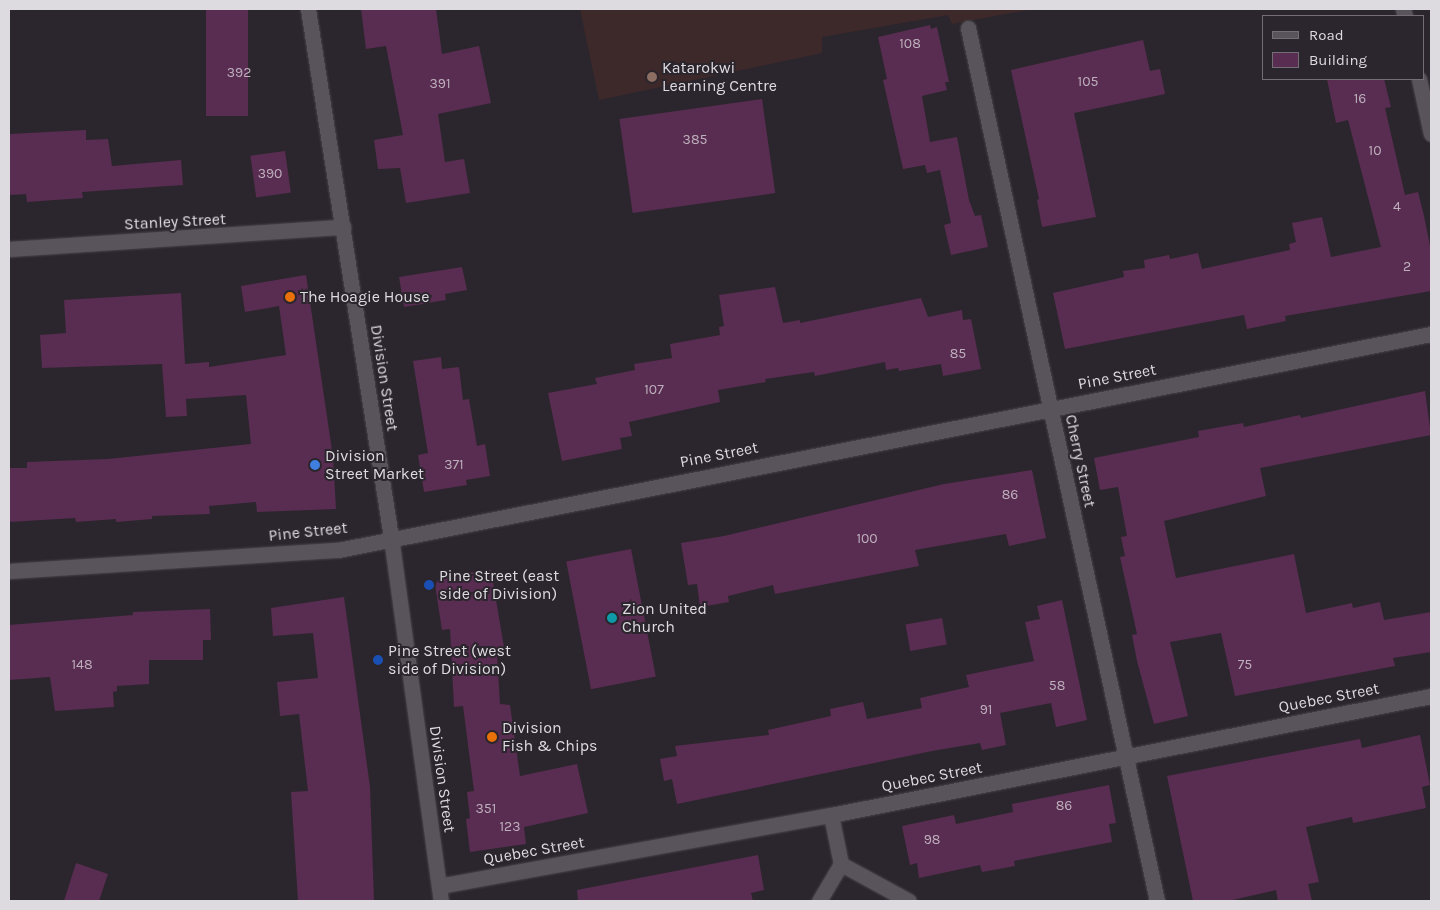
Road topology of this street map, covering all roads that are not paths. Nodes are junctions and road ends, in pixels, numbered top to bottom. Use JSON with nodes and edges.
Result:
{"nodes":[{"id":1,"x":308,"y":9,"type":"edge"},
{"id":2,"x":968,"y":28,"type":"dead end"},
{"id":3,"x":1419,"y":80,"type":"edge"},
{"id":4,"x":1431,"y":134,"type":"edge"},
{"id":5,"x":343,"y":227,"type":"junction"},
{"id":6,"x":9,"y":249,"type":"edge"},
{"id":7,"x":1431,"y":334,"type":"edge"},
{"id":8,"x":1050,"y":408,"type":"junction"},
{"id":9,"x":391,"y":537,"type":"junction"},
{"id":10,"x":9,"y":571,"type":"edge"},
{"id":11,"x":1431,"y":696,"type":"edge"},
{"id":12,"x":1126,"y":756,"type":"junction"},
{"id":13,"x":831,"y":815,"type":"junction"},
{"id":14,"x":841,"y":864,"type":"junction"},
{"id":15,"x":439,"y":886,"type":"junction"},
{"id":16,"x":441,"y":901,"type":"edge"},
{"id":17,"x":820,"y":901,"type":"edge"},
{"id":18,"x":909,"y":901,"type":"edge"},
{"id":19,"x":1157,"y":901,"type":"edge"}],
"edges":[{"from":1,"to":5,"type":"street","name":"Division Street"},
{"from":2,"to":8,"type":"street","name":"Cherry Street"},
{"from":3,"to":4,"type":"street"},
{"from":5,"to":6,"type":"street","name":"Stanley Street"},
{"from":5,"to":9,"type":"street","name":"Division Street"},
{"from":7,"to":8,"type":"street","name":"Pine Street"},
{"from":8,"to":9,"type":"street","name":"Pine Street"},
{"from":8,"to":12,"type":"street","name":"Cherry Street"},
{"from":9,"to":10,"type":"street","name":"Pine Street"},
{"from":9,"to":15,"type":"street","name":"Division Street"},
{"from":11,"to":12,"type":"street","name":"Quebec Street"},
{"from":12,"to":13,"type":"street","name":"Quebec Street"},
{"from":12,"to":19,"type":"street","name":"Cherry Street"},
{"from":13,"to":14,"type":"street"},
{"from":13,"to":15,"type":"street","name":"Quebec Street"},
{"from":14,"to":17,"type":"street"},
{"from":14,"to":18,"type":"street"},
{"from":15,"to":16,"type":"street","name":"Division Street"}]}
